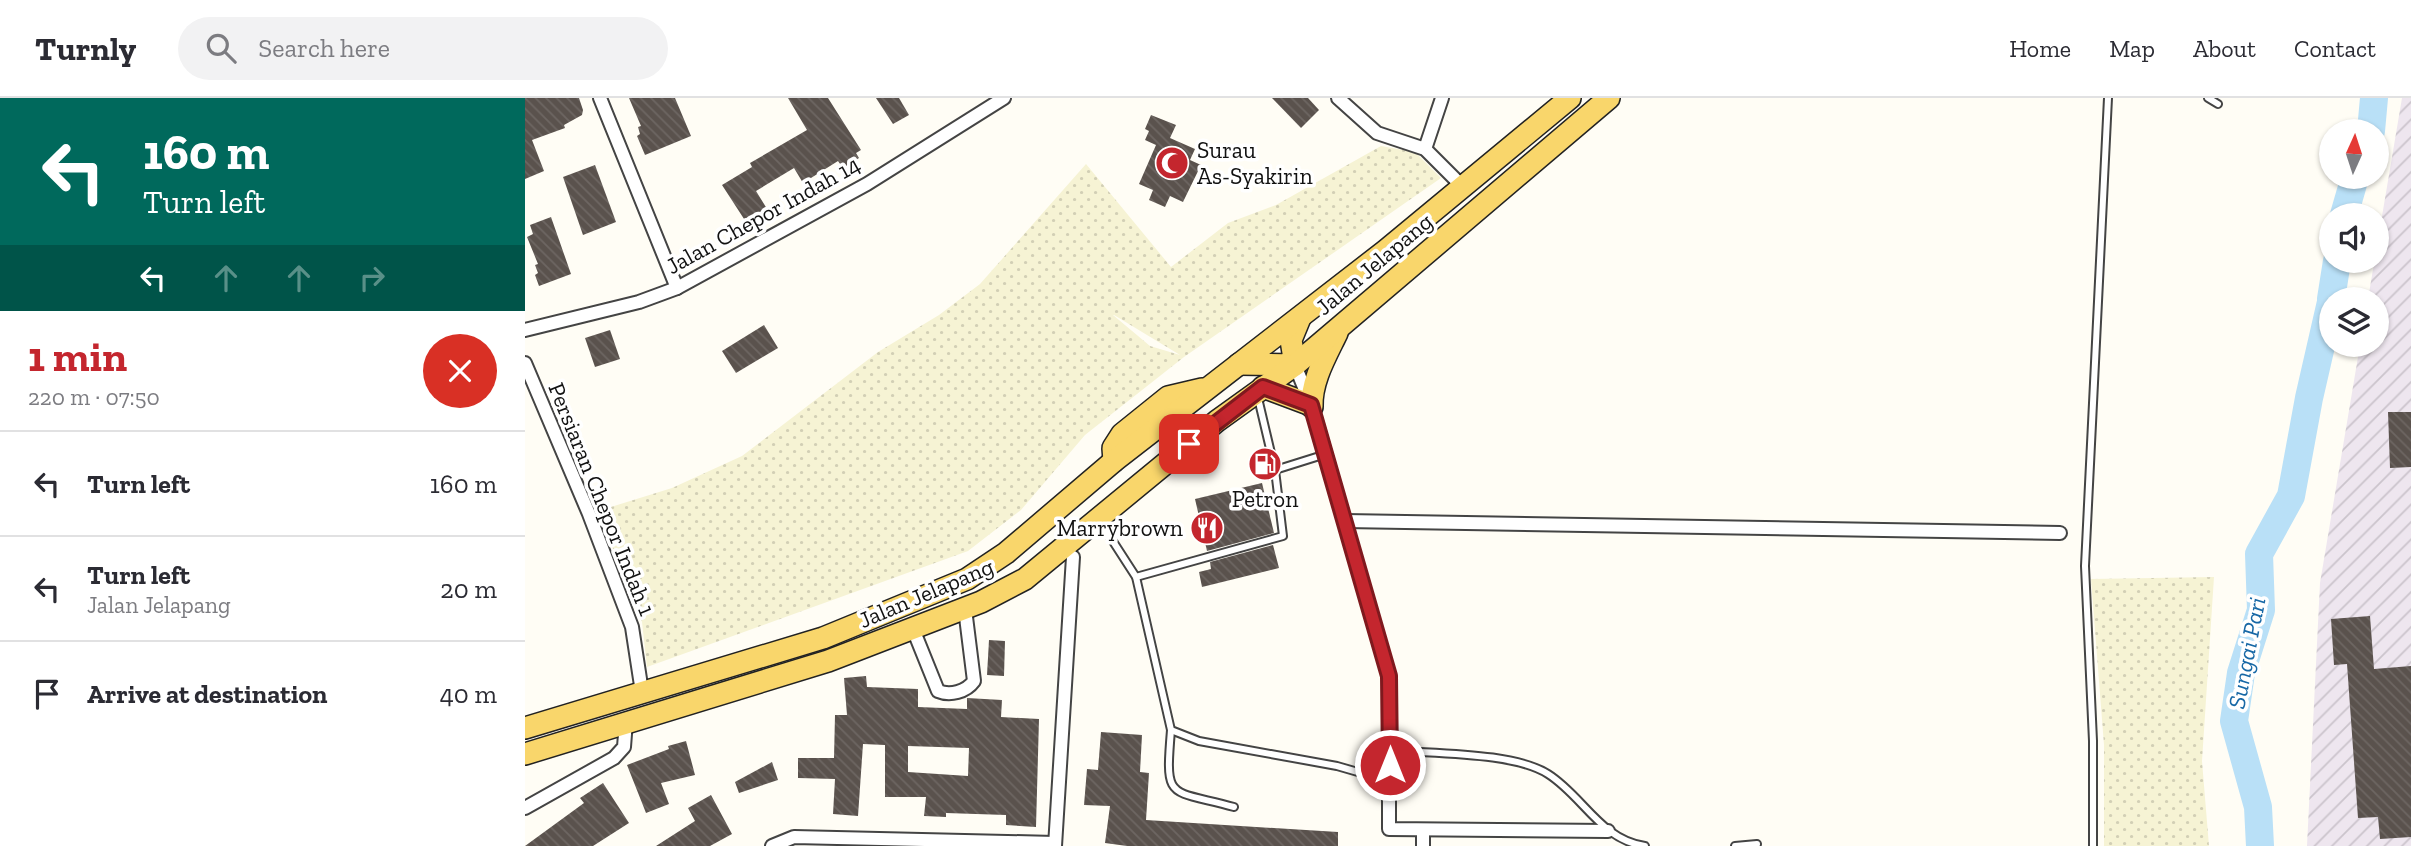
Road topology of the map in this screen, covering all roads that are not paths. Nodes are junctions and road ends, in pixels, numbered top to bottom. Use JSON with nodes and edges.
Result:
{"nodes":[{"id":1,"x":600,"y":98,"type":"edge"},
{"id":2,"x":1004,"y":98,"type":"edge"},
{"id":3,"x":1338,"y":98,"type":"edge"},
{"id":4,"x":1442,"y":98,"type":"edge"},
{"id":5,"x":1569,"y":98,"type":"edge"},
{"id":6,"x":1609,"y":98,"type":"edge"},
{"id":7,"x":2108,"y":98,"type":"edge"},
{"id":8,"x":2208,"y":98,"type":"edge"},
{"id":9,"x":2218,"y":104,"type":"dead end"},
{"id":10,"x":1425,"y":149,"type":"junction"},
{"id":11,"x":1463,"y":187,"type":"junction"},
{"id":12,"x":677,"y":288,"type":"junction"},
{"id":13,"x":1301,"y":316,"type":"junction"},
{"id":14,"x":1339,"y":328,"type":"junction"},
{"id":15,"x":525,"y":330,"type":"edge"},
{"id":16,"x":525,"y":363,"type":"edge"},
{"id":17,"x":1239,"y":364,"type":"junction"},
{"id":18,"x":1295,"y":365,"type":"junction"},
{"id":19,"x":1260,"y":389,"type":"junction"},
{"id":20,"x":1312,"y":406,"type":"junction"},
{"id":21,"x":1326,"y":454,"type":"junction"},
{"id":22,"x":1275,"y":470,"type":"junction"},
{"id":23,"x":1092,"y":482,"type":"junction"},
{"id":24,"x":1107,"y":519,"type":"junction"},
{"id":25,"x":1345,"y":521,"type":"junction"},
{"id":26,"x":2060,"y":533,"type":"dead end"},
{"id":27,"x":1073,"y":557,"type":"junction"},
{"id":28,"x":1136,"y":578,"type":"junction"},
{"id":29,"x":1025,"y":579,"type":"junction"},
{"id":30,"x":965,"y":609,"type":"junction"},
{"id":31,"x":913,"y":629,"type":"junction"},
{"id":32,"x":642,"y":692,"type":"junction"},
{"id":33,"x":626,"y":721,"type":"junction"},
{"id":34,"x":525,"y":728,"type":"edge"},
{"id":35,"x":1171,"y":730,"type":"junction"},
{"id":36,"x":1391,"y":750,"type":"junction"},
{"id":37,"x":525,"y":754,"type":"edge"},
{"id":38,"x":1389,"y":781,"type":"junction"},
{"id":39,"x":1234,"y":807,"type":"dead end"},
{"id":40,"x":525,"y":808,"type":"edge"},
{"id":41,"x":1423,"y":831,"type":"junction"},
{"id":42,"x":1608,"y":831,"type":"junction"},
{"id":43,"x":882,"y":844,"type":"edge"},
{"id":44,"x":1055,"y":844,"type":"edge"},
{"id":45,"x":1757,"y":844,"type":"dead end"},
{"id":46,"x":772,"y":846,"type":"edge"},
{"id":47,"x":1423,"y":846,"type":"edge"},
{"id":48,"x":1645,"y":846,"type":"edge"},
{"id":49,"x":1735,"y":846,"type":"edge"},
{"id":50,"x":2093,"y":846,"type":"edge"}],
"edges":[{"from":1,"to":12,"type":"street"},
{"from":2,"to":12,"type":"street","name":"Jalan Chepor Indah 14"},
{"from":3,"to":10,"type":"street"},
{"from":4,"to":10,"type":"street"},
{"from":5,"to":11,"type":"main road","name":"Jalan Jelapang"},
{"from":6,"to":14,"type":"main road","name":"Jalan Jelapang"},
{"from":7,"to":50,"type":"lane"},
{"from":8,"to":9,"type":"lane"},
{"from":10,"to":11,"type":"street"},
{"from":11,"to":13,"type":"main road","name":"Jalan Jelapang"},
{"from":12,"to":15,"type":"street","name":"Jalan Chepor Indah 14"},
{"from":13,"to":17,"type":"main road","name":"Jalan Jelapang"},
{"from":13,"to":18,"type":"main road"},
{"from":14,"to":18,"type":"main road","name":"Jalan Jelapang"},
{"from":14,"to":20,"type":"main road"},
{"from":16,"to":32,"type":"street","name":"Persiaran Chepor Indah 1"},
{"from":17,"to":18,"type":"main road"},
{"from":17,"to":23,"type":"main road","name":"Jalan Jelapang"},
{"from":18,"to":19,"type":"main road","name":"Jalan Jelapang"},
{"from":18,"to":20,"type":"street"},
{"from":19,"to":20,"type":"main road"},
{"from":19,"to":22,"type":"lane"},
{"from":19,"to":24,"type":"main road","name":"Jalan Jelapang"},
{"from":20,"to":21,"type":"street"},
{"from":21,"to":22,"type":"lane"},
{"from":21,"to":25,"type":"street"},
{"from":22,"to":28,"type":"lane"},
{"from":23,"to":24,"type":"main road"},
{"from":23,"to":32,"type":"main road","name":"Jalan Jelapang"},
{"from":24,"to":27,"type":"main road"},
{"from":24,"to":28,"type":"lane"},
{"from":24,"to":29,"type":"main road","name":"Jalan Jelapang"},
{"from":25,"to":26,"type":"street"},
{"from":25,"to":36,"type":"street"},
{"from":27,"to":29,"type":"main road"},
{"from":27,"to":44,"type":"street"},
{"from":28,"to":35,"type":"lane"},
{"from":29,"to":30,"type":"main road","name":"Jalan Jelapang"},
{"from":30,"to":31,"type":"main road","name":"Jalan Jelapang"},
{"from":30,"to":31,"type":"street"},
{"from":31,"to":33,"type":"main road","name":"Jalan Jelapang"},
{"from":32,"to":34,"type":"main road","name":"Jalan Jelapang"},
{"from":33,"to":37,"type":"main road","name":"Jalan Jelapang"},
{"from":33,"to":40,"type":"street"},
{"from":35,"to":38,"type":"lane"},
{"from":35,"to":39,"type":"lane"},
{"from":36,"to":38,"type":"street"},
{"from":36,"to":42,"type":"lane"},
{"from":38,"to":41,"type":"street"},
{"from":41,"to":42,"type":"street"},
{"from":41,"to":47,"type":"street"},
{"from":42,"to":48,"type":"lane"},
{"from":43,"to":44,"type":"street"},
{"from":43,"to":46,"type":"street"},
{"from":45,"to":49,"type":"lane"}]}
